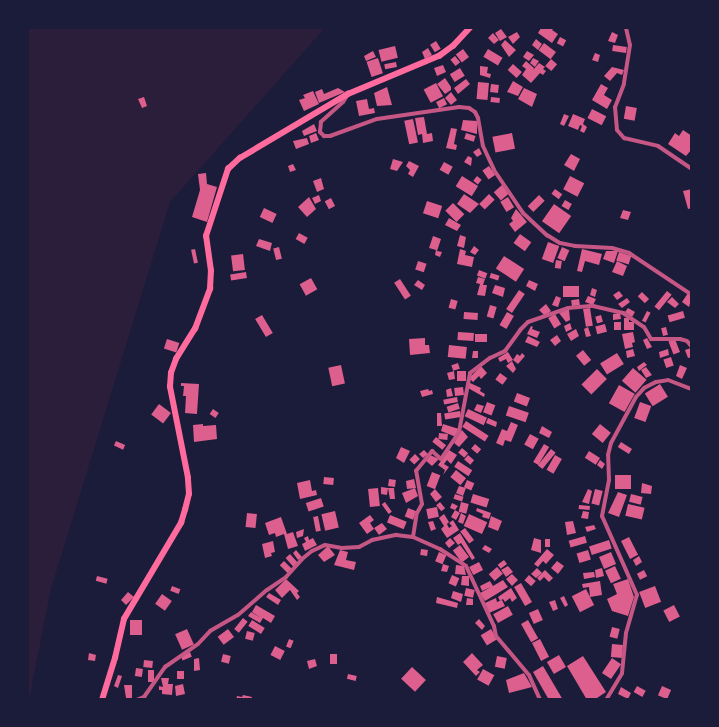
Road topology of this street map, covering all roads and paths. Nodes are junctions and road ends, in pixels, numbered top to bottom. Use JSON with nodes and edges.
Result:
{"nodes":[{"id":1,"x":470,"y":28,"type":"edge"},
{"id":2,"x":626,"y":28,"type":"edge"},
{"id":3,"x":348,"y":94,"type":"junction"},
{"id":4,"x":692,"y":170,"type":"edge"},
{"id":5,"x":692,"y":295,"type":"edge"},
{"id":6,"x":692,"y":347,"type":"edge"},
{"id":7,"x":692,"y":389,"type":"edge"},
{"id":8,"x":413,"y":537,"type":"junction"},
{"id":9,"x":102,"y":700,"type":"edge"},
{"id":10,"x":136,"y":700,"type":"edge"},
{"id":11,"x":540,"y":700,"type":"edge"},
{"id":12,"x":606,"y":700,"type":"edge"}],
"edges":[{"from":1,"to":3,"type":"main road"},
{"from":2,"to":4,"type":"street"},
{"from":3,"to":5,"type":"street"},
{"from":3,"to":9,"type":"main road"},
{"from":6,"to":8,"type":"street"},
{"from":7,"to":12,"type":"street"},
{"from":8,"to":10,"type":"street"},
{"from":8,"to":11,"type":"street"}]}
